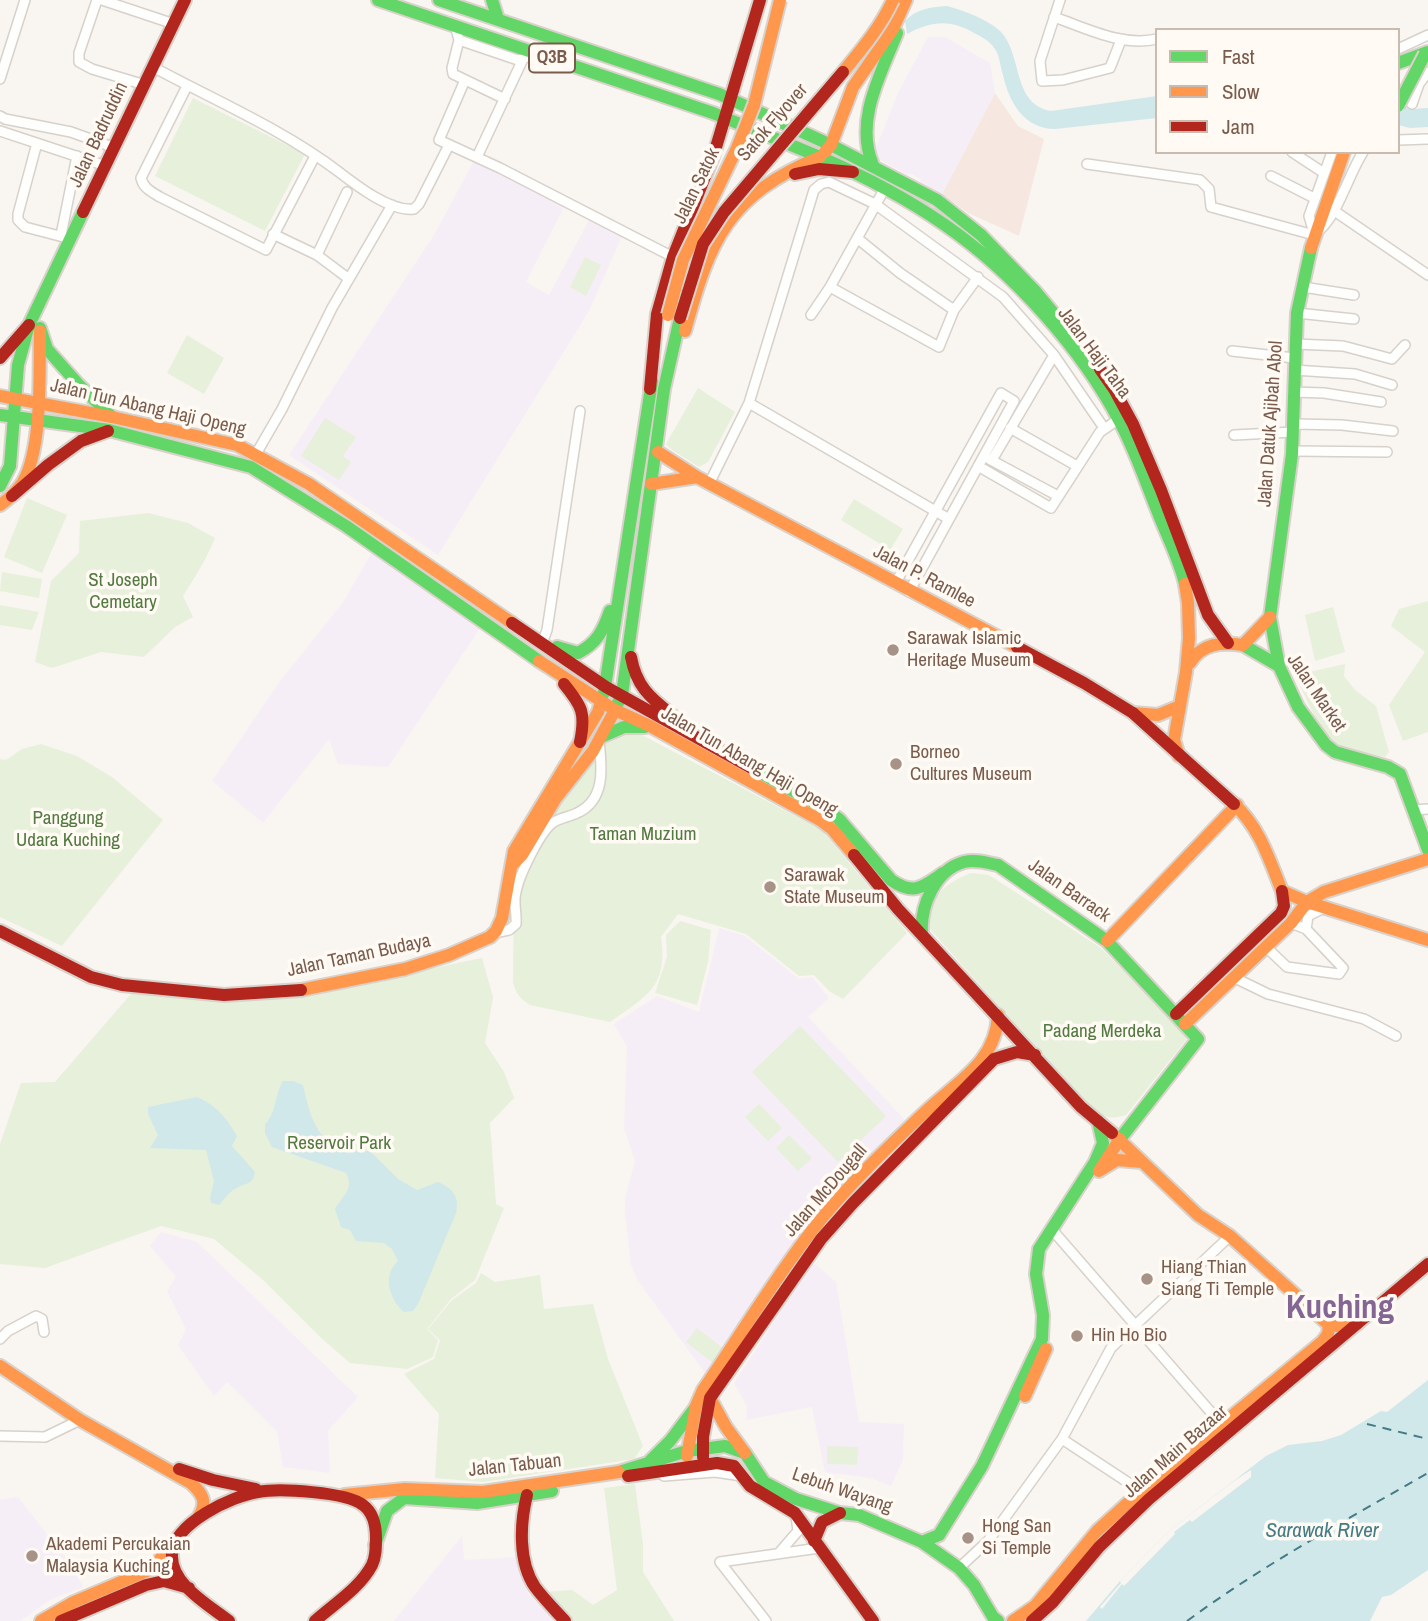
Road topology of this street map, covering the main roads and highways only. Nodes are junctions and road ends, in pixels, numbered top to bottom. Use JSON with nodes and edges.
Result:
{"nodes":[{"id":1,"x":185,"y":0,"type":"edge"},
{"id":2,"x":378,"y":0,"type":"edge"},
{"id":3,"x":439,"y":0,"type":"edge"},
{"id":4,"x":492,"y":0,"type":"edge"},
{"id":5,"x":760,"y":0,"type":"edge"},
{"id":6,"x":780,"y":0,"type":"edge"},
{"id":7,"x":893,"y":0,"type":"edge"},
{"id":8,"x":468,"y":4,"type":"edge"},
{"id":9,"x":904,"y":6,"type":"edge"},
{"id":10,"x":498,"y":19,"type":"junction"},
{"id":11,"x":1427,"y":53,"type":"edge"},
{"id":12,"x":1400,"y":62,"type":"edge"},
{"id":13,"x":732,"y":99,"type":"junction"},
{"id":14,"x":1400,"y":102,"type":"edge"},
{"id":15,"x":726,"y":117,"type":"junction"},
{"id":16,"x":831,"y":145,"type":"junction"},
{"id":17,"x":1341,"y":154,"type":"edge"},
{"id":18,"x":820,"y":157,"type":"junction"},
{"id":19,"x":873,"y":165,"type":"junction"},
{"id":20,"x":853,"y":172,"type":"junction"},
{"id":21,"x":770,"y":180,"type":"junction"},
{"id":22,"x":674,"y":317,"type":"junction"},
{"id":23,"x":35,"y":327,"type":"junction"},
{"id":24,"x":0,"y":358,"type":"edge"},
{"id":25,"x":650,"y":389,"type":"junction"},
{"id":26,"x":0,"y":396,"type":"edge"},
{"id":27,"x":14,"y":398,"type":"junction"},
{"id":28,"x":36,"y":402,"type":"junction"},
{"id":29,"x":6,"y":416,"type":"edge"},
{"id":30,"x":112,"y":417,"type":"junction"},
{"id":31,"x":36,"y":420,"type":"junction"},
{"id":32,"x":109,"y":430,"type":"junction"},
{"id":33,"x":658,"y":452,"type":"junction"},
{"id":34,"x":654,"y":467,"type":"junction"},
{"id":35,"x":697,"y":477,"type":"junction"},
{"id":36,"x":652,"y":484,"type":"junction"},
{"id":37,"x":0,"y":486,"type":"edge"},
{"id":38,"x":12,"y":496,"type":"junction"},
{"id":39,"x":0,"y":505,"type":"edge"},
{"id":40,"x":622,"y":576,"type":"junction"},
{"id":41,"x":1270,"y":617,"type":"junction"},
{"id":42,"x":629,"y":638,"type":"junction"},
{"id":43,"x":543,"y":641,"type":"junction"},
{"id":44,"x":1228,"y":643,"type":"junction"},
{"id":45,"x":1243,"y":645,"type":"junction"},
{"id":46,"x":1279,"y":666,"type":"junction"},
{"id":47,"x":1186,"y":670,"type":"junction"},
{"id":48,"x":555,"y":672,"type":"junction"},
{"id":49,"x":607,"y":687,"type":"junction"},
{"id":50,"x":622,"y":695,"type":"junction"},
{"id":51,"x":601,"y":702,"type":"junction"},
{"id":52,"x":1180,"y":706,"type":"junction"},
{"id":53,"x":615,"y":710,"type":"junction"},
{"id":54,"x":1133,"y":713,"type":"junction"},
{"id":55,"x":650,"y":726,"type":"junction"},
{"id":56,"x":600,"y":739,"type":"junction"},
{"id":57,"x":580,"y":742,"type":"junction"},
{"id":58,"x":717,"y":748,"type":"junction"},
{"id":59,"x":1179,"y":756,"type":"junction"},
{"id":60,"x":1237,"y":805,"type":"junction"},
{"id":61,"x":1428,"y":850,"type":"edge"},
{"id":62,"x":1428,"y":859,"type":"edge"},
{"id":63,"x":512,"y":865,"type":"junction"},
{"id":64,"x":943,"y":873,"type":"junction"},
{"id":65,"x":1282,"y":891,"type":"junction"},
{"id":66,"x":1324,"y":892,"type":"junction"},
{"id":67,"x":1307,"y":902,"type":"junction"},
{"id":68,"x":1326,"y":908,"type":"junction"},
{"id":69,"x":0,"y":931,"type":"edge"},
{"id":70,"x":922,"y":934,"type":"junction"},
{"id":71,"x":1428,"y":940,"type":"edge"},
{"id":72,"x":1107,"y":941,"type":"junction"},
{"id":73,"x":998,"y":1015,"type":"junction"},
{"id":74,"x":1180,"y":1019,"type":"junction"},
{"id":75,"x":1035,"y":1055,"type":"junction"},
{"id":76,"x":1097,"y":1121,"type":"junction"},
{"id":77,"x":1120,"y":1139,"type":"junction"},
{"id":78,"x":1144,"y":1162,"type":"junction"},
{"id":79,"x":1099,"y":1171,"type":"junction"},
{"id":80,"x":1428,"y":1265,"type":"edge"},
{"id":81,"x":1357,"y":1324,"type":"junction"},
{"id":82,"x":1329,"y":1325,"type":"junction"},
{"id":83,"x":0,"y":1366,"type":"edge"},
{"id":84,"x":710,"y":1398,"type":"junction"},
{"id":85,"x":696,"y":1406,"type":"junction"},
{"id":86,"x":703,"y":1450,"type":"junction"},
{"id":87,"x":687,"y":1451,"type":"junction"},
{"id":88,"x":745,"y":1453,"type":"junction"},
{"id":89,"x":158,"y":1463,"type":"junction"},
{"id":90,"x":704,"y":1465,"type":"junction"},
{"id":91,"x":688,"y":1467,"type":"junction"},
{"id":92,"x":643,"y":1469,"type":"junction"},
{"id":93,"x":261,"y":1491,"type":"junction"},
{"id":94,"x":344,"y":1495,"type":"junction"},
{"id":95,"x":527,"y":1495,"type":"junction"},
{"id":96,"x":840,"y":1513,"type":"junction"},
{"id":97,"x":191,"y":1526,"type":"junction"},
{"id":98,"x":175,"y":1539,"type":"junction"},
{"id":99,"x":922,"y":1542,"type":"junction"},
{"id":100,"x":376,"y":1545,"type":"junction"},
{"id":101,"x":817,"y":1545,"type":"junction"},
{"id":102,"x":942,"y":1556,"type":"junction"},
{"id":103,"x":189,"y":1588,"type":"junction"},
{"id":104,"x":995,"y":1620,"type":"edge"},
{"id":105,"x":41,"y":1621,"type":"edge"},
{"id":106,"x":61,"y":1621,"type":"edge"},
{"id":107,"x":229,"y":1621,"type":"edge"},
{"id":108,"x":315,"y":1621,"type":"edge"},
{"id":109,"x":565,"y":1621,"type":"edge"},
{"id":110,"x":873,"y":1621,"type":"edge"},
{"id":111,"x":1013,"y":1621,"type":"edge"},
{"id":112,"x":1032,"y":1621,"type":"edge"}],
"edges":[{"from":1,"to":23,"type":"main road","name":"Jalan Badruddin"},
{"from":2,"to":15,"type":"main road","number":"Q3B"},
{"from":3,"to":8,"type":"main road","name":"Jalan Haji Taha"},
{"from":4,"to":10,"type":"main road"},
{"from":5,"to":13,"type":"main road","name":"Jalan Satok"},
{"from":6,"to":22,"type":"main road","name":"Jalan Satok","bridge":true},
{"from":7,"to":22,"type":"main road","name":"Satok Flyover","bridge":true},
{"from":8,"to":10,"type":"main road","name":"Jalan Haji Taha"},
{"from":9,"to":16,"type":"main road"},
{"from":9,"to":19,"type":"main road"},
{"from":10,"to":13,"type":"main road","name":"Jalan Haji Taha"},
{"from":11,"to":12,"type":"main road"},
{"from":11,"to":14,"type":"main road","bridge":true},
{"from":13,"to":15,"type":"main road","name":"Jalan Satok"},
{"from":13,"to":16,"type":"main road","name":"Jalan Haji Taha"},
{"from":15,"to":18,"type":"main road","name":"Jalan Haji Taha"},
{"from":15,"to":25,"type":"main road","name":"Jalan Satok"},
{"from":16,"to":18,"type":"main road"},
{"from":16,"to":19,"type":"main road","name":"Jalan Haji Taha"},
{"from":17,"to":41,"type":"main road","name":"Jalan Datuk Ajibah Abol"},
{"from":18,"to":20,"type":"main road","name":"Jalan Haji Taha"},
{"from":18,"to":21,"type":"main road","name":"Jalan Satok"},
{"from":19,"to":44,"type":"main road","name":"Jalan Haji Taha"},
{"from":20,"to":21,"type":"main road"},
{"from":20,"to":47,"type":"main road","name":"Jalan Haji Taha"},
{"from":21,"to":33,"type":"main road","name":"Jalan Satok"},
{"from":22,"to":25,"type":"main road","name":"Jalan Satok"},
{"from":22,"to":34,"type":"main road","name":"Jalan Satok"},
{"from":23,"to":24,"type":"main road"},
{"from":23,"to":27,"type":"main road","name":"Jalan Badruddin"},
{"from":23,"to":28,"type":"main road","name":"Jalan Badruddin"},
{"from":23,"to":30,"type":"main road"},
{"from":25,"to":40,"type":"main road","name":"Jalan Satok"},
{"from":26,"to":27,"type":"main road","name":"Jalan Tun Abang Haji Openg"},
{"from":27,"to":28,"type":"main road","name":"Jalan Tun Abang Haji Openg"},
{"from":27,"to":29,"type":"main road","name":"Jalan Badruddin"},
{"from":28,"to":30,"type":"main road","name":"Jalan Tun Abang Haji Openg"},
{"from":28,"to":31,"type":"main road","name":"Jalan Badruddin"},
{"from":29,"to":31,"type":"main road","name":"Jalan Tun Abang Haji Openg"},
{"from":29,"to":37,"type":"main road"},
{"from":30,"to":43,"type":"main road","name":"Jalan Tun Abang Haji Openg"},
{"from":31,"to":32,"type":"main road","name":"Jalan Tun Abang Haji Openg"},
{"from":31,"to":38,"type":"main road"},
{"from":32,"to":38,"type":"main road"},
{"from":32,"to":48,"type":"main road","name":"Jalan Tun Abang Haji Openg"},
{"from":33,"to":34,"type":"main road","name":"Jalan Satok"},
{"from":33,"to":35,"type":"main road","name":"Jalan P. Ramlee"},
{"from":34,"to":36,"type":"main road","name":"Jalan Satok"},
{"from":35,"to":36,"type":"main road"},
{"from":35,"to":54,"type":"main road","name":"Jalan P. Ramlee"},
{"from":36,"to":42,"type":"main road","name":"Jalan Satok"},
{"from":38,"to":39,"type":"main road"},
{"from":40,"to":43,"type":"main road"},
{"from":40,"to":49,"type":"main road","name":"Jalan Satok"},
{"from":41,"to":45,"type":"main road"},
{"from":41,"to":46,"type":"main road","name":"Jalan Datuk Ajibah Abol"},
{"from":42,"to":50,"type":"main road","name":"Jalan Satok"},
{"from":42,"to":58,"type":"main road"},
{"from":43,"to":49,"type":"main road","name":"Jalan Tun Abang Haji Openg"},
{"from":44,"to":45,"type":"main road"},
{"from":44,"to":47,"type":"main road"},
{"from":45,"to":46,"type":"main road","name":"Jalan Market"},
{"from":46,"to":61,"type":"main road","name":"Jalan Market"},
{"from":47,"to":52,"type":"main road","name":"Jalan Haji Taha"},
{"from":48,"to":51,"type":"main road","name":"Jalan Tun Abang Haji Openg"},
{"from":48,"to":57,"type":"main road"},
{"from":49,"to":50,"type":"main road","name":"Jalan Tun Abang Haji Openg"},
{"from":49,"to":51,"type":"main road"},
{"from":50,"to":53,"type":"main road"},
{"from":50,"to":58,"type":"main road","name":"Jalan Tun Abang Haji Openg"},
{"from":51,"to":53,"type":"main road","name":"Jalan Tun Abang Haji Openg"},
{"from":51,"to":57,"type":"main road"},
{"from":52,"to":54,"type":"main road"},
{"from":52,"to":59,"type":"main road","name":"Jalan Haji Taha"},
{"from":53,"to":55,"type":"main road","name":"Jalan Tun Abang Haji Openg"},
{"from":53,"to":56,"type":"main road"},
{"from":54,"to":59,"type":"main road","name":"Jalan P. Ramlee"},
{"from":55,"to":56,"type":"main road"},
{"from":55,"to":70,"type":"main road","name":"Jalan Tun Abang Haji Openg"},
{"from":56,"to":63,"type":"main road"},
{"from":57,"to":63,"type":"main road"},
{"from":58,"to":64,"type":"main road","name":"Jalan Tun Abang Haji Openg"},
{"from":59,"to":60,"type":"main road","name":"Jalan P. Ramlee"},
{"from":60,"to":65,"type":"main road","name":"Jalan P. Ramlee"},
{"from":60,"to":72,"type":"main road"},
{"from":62,"to":66,"type":"main road"},
{"from":63,"to":69,"type":"main road","name":"Jalan Taman Budaya"},
{"from":64,"to":70,"type":"main road"},
{"from":64,"to":72,"type":"main road","name":"Jalan Barrack"},
{"from":65,"to":67,"type":"main road"},
{"from":65,"to":74,"type":"main road"},
{"from":66,"to":67,"type":"main road"},
{"from":66,"to":68,"type":"main road"},
{"from":67,"to":68,"type":"main road"},
{"from":67,"to":74,"type":"main road"},
{"from":68,"to":71,"type":"main road"},
{"from":70,"to":73,"type":"main road","name":"Jalan Tun Abang Haji Openg"},
{"from":72,"to":74,"type":"main road","name":"Jalan Barrack"},
{"from":73,"to":75,"type":"main road","name":"Jalan Tun Abang Haji Openg"},
{"from":73,"to":85,"type":"main road","name":"Jalan McDougall"},
{"from":74,"to":77,"type":"main road","name":"Jalan Barrack"},
{"from":75,"to":76,"type":"main road","name":"Jalan Tun Abang Haji Openg"},
{"from":75,"to":84,"type":"main road","name":"Jalan McDougall"},
{"from":76,"to":77,"type":"main road","name":"Jalan Tun Abang Haji Openg"},
{"from":76,"to":99,"type":"main road"},
{"from":77,"to":78,"type":"main road","name":"Jalan Tun Abang Haji Openg"},
{"from":77,"to":79,"type":"main road"},
{"from":78,"to":79,"type":"main road"},
{"from":78,"to":82,"type":"main road","name":"Jalan Tun Abang Haji Openg"},
{"from":79,"to":102,"type":"main road"},
{"from":80,"to":81,"type":"main road","name":"Jalan Main Bazaar"},
{"from":81,"to":82,"type":"main road"},
{"from":81,"to":112,"type":"main road","name":"Jalan Main Bazaar"},
{"from":82,"to":111,"type":"main road","name":"Jalan Main Bazaar"},
{"from":83,"to":89,"type":"main road"},
{"from":84,"to":86,"type":"main road","name":"Jalan McDougall"},
{"from":84,"to":88,"type":"main road","name":"Lebuh Wayang"},
{"from":85,"to":87,"type":"main road","name":"Jalan McDougall"},
{"from":85,"to":92,"type":"main road"},
{"from":86,"to":87,"type":"main road","name":"Jalan Tabuan"},
{"from":86,"to":88,"type":"main road"},
{"from":86,"to":90,"type":"main road","name":"Jalan McDougall"},
{"from":87,"to":91,"type":"main road","name":"Jalan McDougall"},
{"from":87,"to":92,"type":"main road","name":"Jalan Tabuan"},
{"from":88,"to":96,"type":"main road","name":"Lebuh Wayang"},
{"from":89,"to":93,"type":"main road"},
{"from":89,"to":97,"type":"main road"},
{"from":90,"to":91,"type":"main road","name":"Jalan Tabuan"},
{"from":90,"to":101,"type":"main road","name":"Lebuh Wayang"},
{"from":91,"to":92,"type":"main road","name":"Jalan Tabuan"},
{"from":92,"to":94,"type":"main road","name":"Jalan Tabuan"},
{"from":92,"to":95,"type":"main road","name":"Jalan Tabuan"},
{"from":93,"to":94,"type":"main road","name":"Jalan Tabuan"},
{"from":93,"to":97,"type":"main road"},
{"from":94,"to":100,"type":"main road"},
{"from":95,"to":100,"type":"main road","name":"Jalan Tabuan"},
{"from":95,"to":109,"type":"main road"},
{"from":96,"to":99,"type":"main road","name":"Lebuh Wayang"},
{"from":96,"to":101,"type":"main road"},
{"from":97,"to":98,"type":"main road"},
{"from":98,"to":103,"type":"main road"},
{"from":98,"to":105,"type":"main road"},
{"from":99,"to":102,"type":"main road","name":"Lebuh Wayang"},
{"from":100,"to":108,"type":"main road","name":"Jalan Tabuan"},
{"from":101,"to":110,"type":"main road","name":"Lebuh Wayang"},
{"from":102,"to":104,"type":"main road","name":"Lebuh Wayang"},
{"from":103,"to":106,"type":"main road"},
{"from":103,"to":107,"type":"main road"}]}
